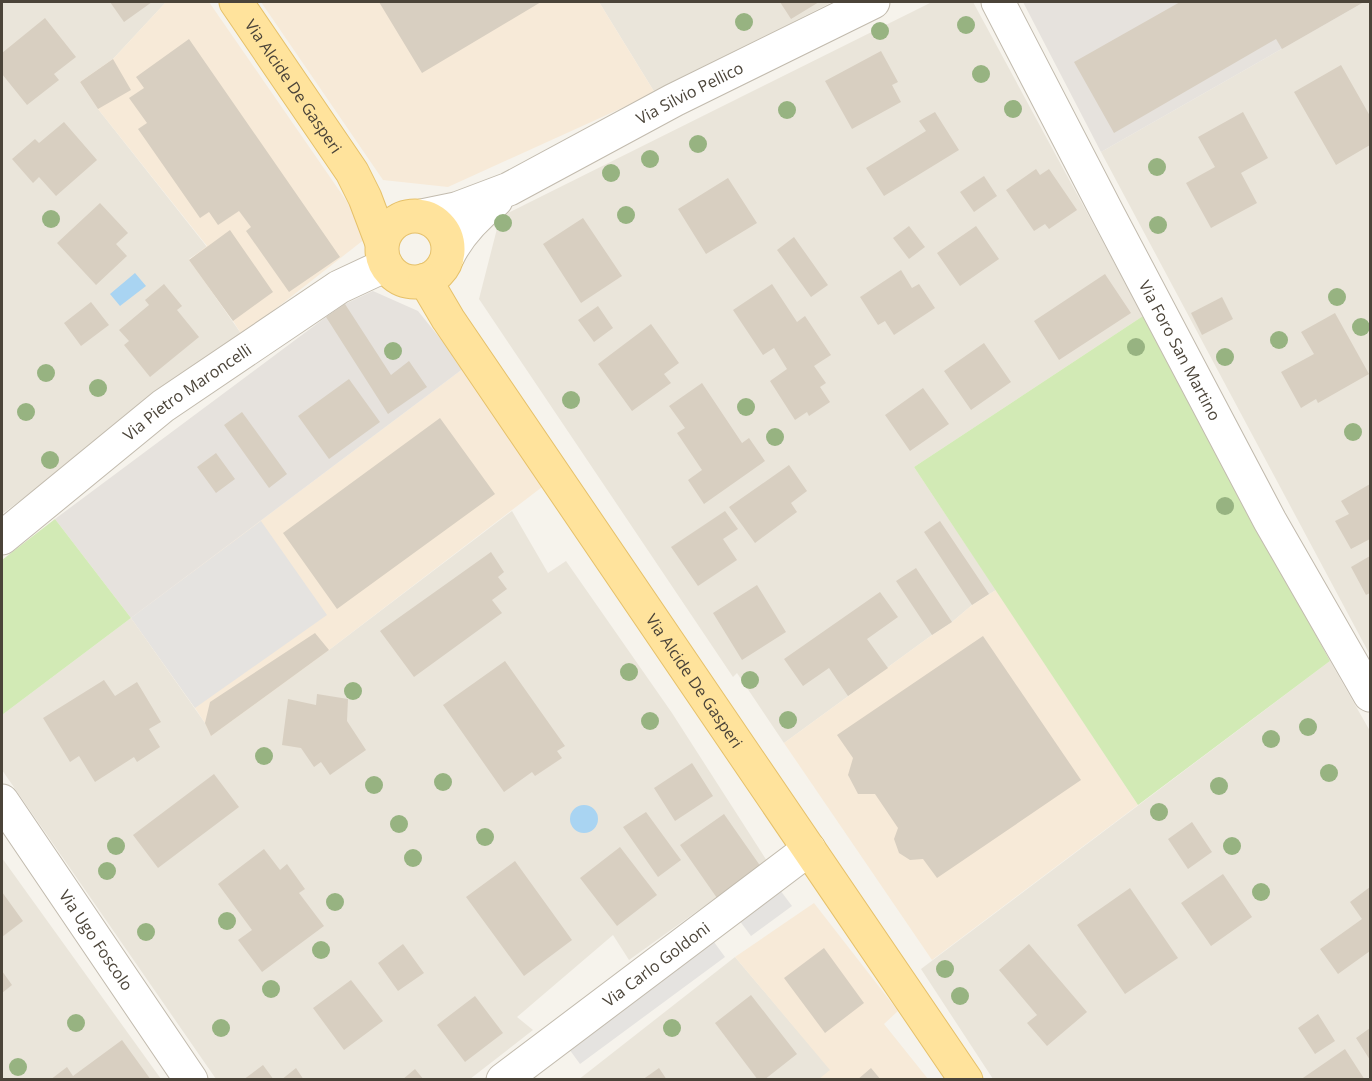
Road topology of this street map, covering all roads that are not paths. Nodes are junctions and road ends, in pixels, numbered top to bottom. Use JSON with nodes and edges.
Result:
{"nodes":[{"id":1,"x":236,"y":2,"type":"edge"},
{"id":2,"x":873,"y":2,"type":"edge"},
{"id":3,"x":998,"y":2,"type":"edge"},
{"id":4,"x":352,"y":172,"type":"junction"},
{"id":5,"x":509,"y":189,"type":"junction"},
{"id":6,"x":416,"y":216,"type":"junction"},
{"id":7,"x":384,"y":254,"type":"junction"},
{"id":8,"x":448,"y":256,"type":"junction"},
{"id":9,"x":425,"y":280,"type":"junction"},
{"id":10,"x":2,"y":538,"type":"edge"},
{"id":11,"x":1371,"y":695,"type":"edge"},
{"id":12,"x":2,"y":801,"type":"edge"},
{"id":13,"x":809,"y":849,"type":"junction"},
{"id":14,"x":191,"y":1080,"type":"edge"},
{"id":15,"x":503,"y":1080,"type":"edge"},
{"id":16,"x":966,"y":1080,"type":"edge"}],
"edges":[{"from":1,"to":4,"type":"main road","name":"Via Alcide De Gasperi"},
{"from":2,"to":5,"type":"street","name":"Via Silvio Pellico"},
{"from":3,"to":11,"type":"street","name":"Via Foro San Martino"},
{"from":4,"to":6,"type":"main road","name":"Via Alcide De Gasperi"},
{"from":4,"to":7,"type":"main road","name":"Via Alcide De Gasperi"},
{"from":5,"to":6,"type":"street","name":"Via Silvio Pellico"},
{"from":5,"to":8,"type":"street","name":"Via Silvio Pellico"},
{"from":6,"to":7,"type":"main road"},
{"from":6,"to":8,"type":"main road"},
{"from":7,"to":9,"type":"main road"},
{"from":7,"to":10,"type":"street","name":"Via Pietro Maroncelli"},
{"from":8,"to":9,"type":"main road"},
{"from":9,"to":13,"type":"main road","name":"Via Alcide De Gasperi"},
{"from":12,"to":14,"type":"street","name":"Via Ugo Foscolo"},
{"from":13,"to":15,"type":"street","name":"Via Carlo Goldoni"},
{"from":13,"to":16,"type":"main road","name":"Via Alcide De Gasperi"}]}
